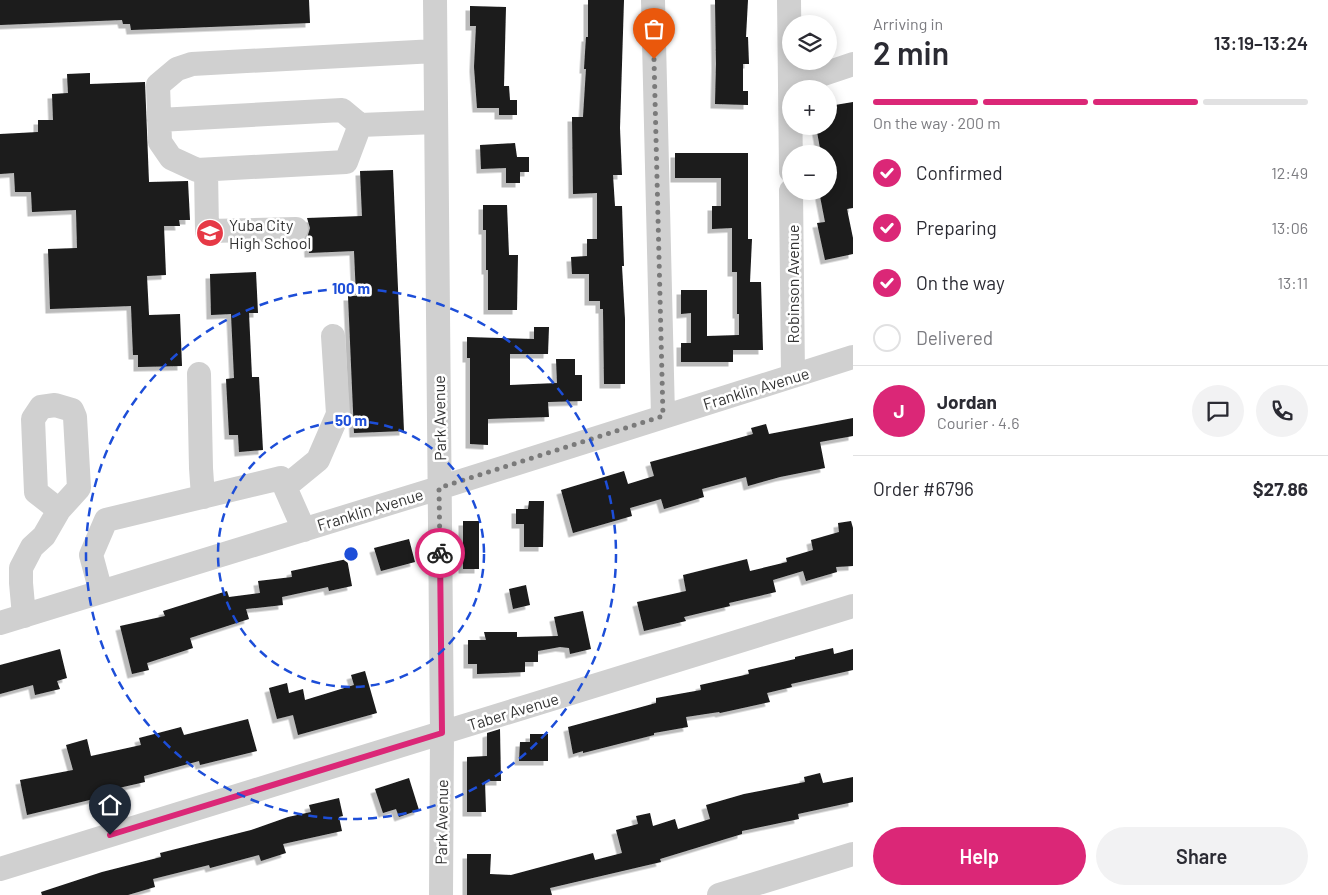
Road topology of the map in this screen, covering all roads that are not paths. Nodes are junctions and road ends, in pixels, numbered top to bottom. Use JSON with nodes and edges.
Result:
{"nodes":[{"id":1,"x":435,"y":0,"type":"edge"},
{"id":2,"x":653,"y":0,"type":"edge"},
{"id":3,"x":790,"y":0,"type":"edge"},
{"id":4,"x":435,"y":51,"type":"junction"},
{"id":5,"x":853,"y":64,"type":"edge"},
{"id":6,"x":791,"y":80,"type":"edge"},
{"id":7,"x":806,"y":80,"type":"edge"},
{"id":8,"x":159,"y":120,"type":"junction"},
{"id":9,"x":436,"y":122,"type":"junction"},
{"id":10,"x":360,"y":125,"type":"junction"},
{"id":11,"x":206,"y":170,"type":"junction"},
{"id":12,"x":791,"y":200,"type":"edge"},
{"id":13,"x":296,"y":229,"type":"dead end"},
{"id":14,"x":333,"y":336,"type":"dead end"},
{"id":15,"x":853,"y":357,"type":"edge"},
{"id":16,"x":199,"y":374,"type":"dead end"},
{"id":17,"x":793,"y":376,"type":"junction"},
{"id":18,"x":663,"y":416,"type":"junction"},
{"id":19,"x":285,"y":487,"type":"junction"},
{"id":20,"x":439,"y":488,"type":"junction"},
{"id":21,"x":203,"y":497,"type":"junction"},
{"id":22,"x":59,"y":510,"type":"dead end"},
{"id":23,"x":304,"y":530,"type":"junction"},
{"id":24,"x":101,"y":592,"type":"junction"},
{"id":25,"x":853,"y":606,"type":"edge"},
{"id":26,"x":24,"y":616,"type":"junction"},
{"id":27,"x":0,"y":623,"type":"edge"},
{"id":28,"x":442,"y":733,"type":"junction"},
{"id":29,"x":853,"y":854,"type":"edge"},
{"id":30,"x":0,"y":869,"type":"edge"},
{"id":31,"x":440,"y":895,"type":"edge"},
{"id":32,"x":719,"y":895,"type":"edge"}],
"edges":[{"from":1,"to":4,"type":"street","name":"Park Avenue"},
{"from":2,"to":18,"type":"street"},
{"from":3,"to":6,"type":"street"},
{"from":4,"to":8,"type":"street"},
{"from":4,"to":9,"type":"street","name":"Park Avenue"},
{"from":5,"to":7,"type":"street"},
{"from":8,"to":10,"type":"street"},
{"from":8,"to":11,"type":"street"},
{"from":9,"to":10,"type":"street"},
{"from":9,"to":20,"type":"street","name":"Park Avenue"},
{"from":10,"to":11,"type":"street"},
{"from":11,"to":13,"type":"street"},
{"from":12,"to":17,"type":"street","name":"Robinson Avenue"},
{"from":14,"to":19,"type":"street"},
{"from":15,"to":17,"type":"street","name":"Franklin Avenue"},
{"from":16,"to":21,"type":"street"},
{"from":17,"to":18,"type":"street","name":"Franklin Avenue"},
{"from":18,"to":20,"type":"street","name":"Franklin Avenue"},
{"from":19,"to":21,"type":"street"},
{"from":19,"to":23,"type":"street"},
{"from":20,"to":23,"type":"street","name":"Franklin Avenue"},
{"from":20,"to":28,"type":"street","name":"Park Avenue"},
{"from":21,"to":24,"type":"street"},
{"from":22,"to":26,"type":"street"},
{"from":23,"to":24,"type":"street","name":"Franklin Avenue"},
{"from":24,"to":26,"type":"street","name":"Franklin Avenue"},
{"from":25,"to":28,"type":"street","name":"Taber Avenue"},
{"from":26,"to":27,"type":"street","name":"Franklin Avenue"},
{"from":28,"to":30,"type":"street","name":"Taber Avenue"},
{"from":28,"to":31,"type":"street","name":"Park Avenue"},
{"from":29,"to":32,"type":"street"}]}
